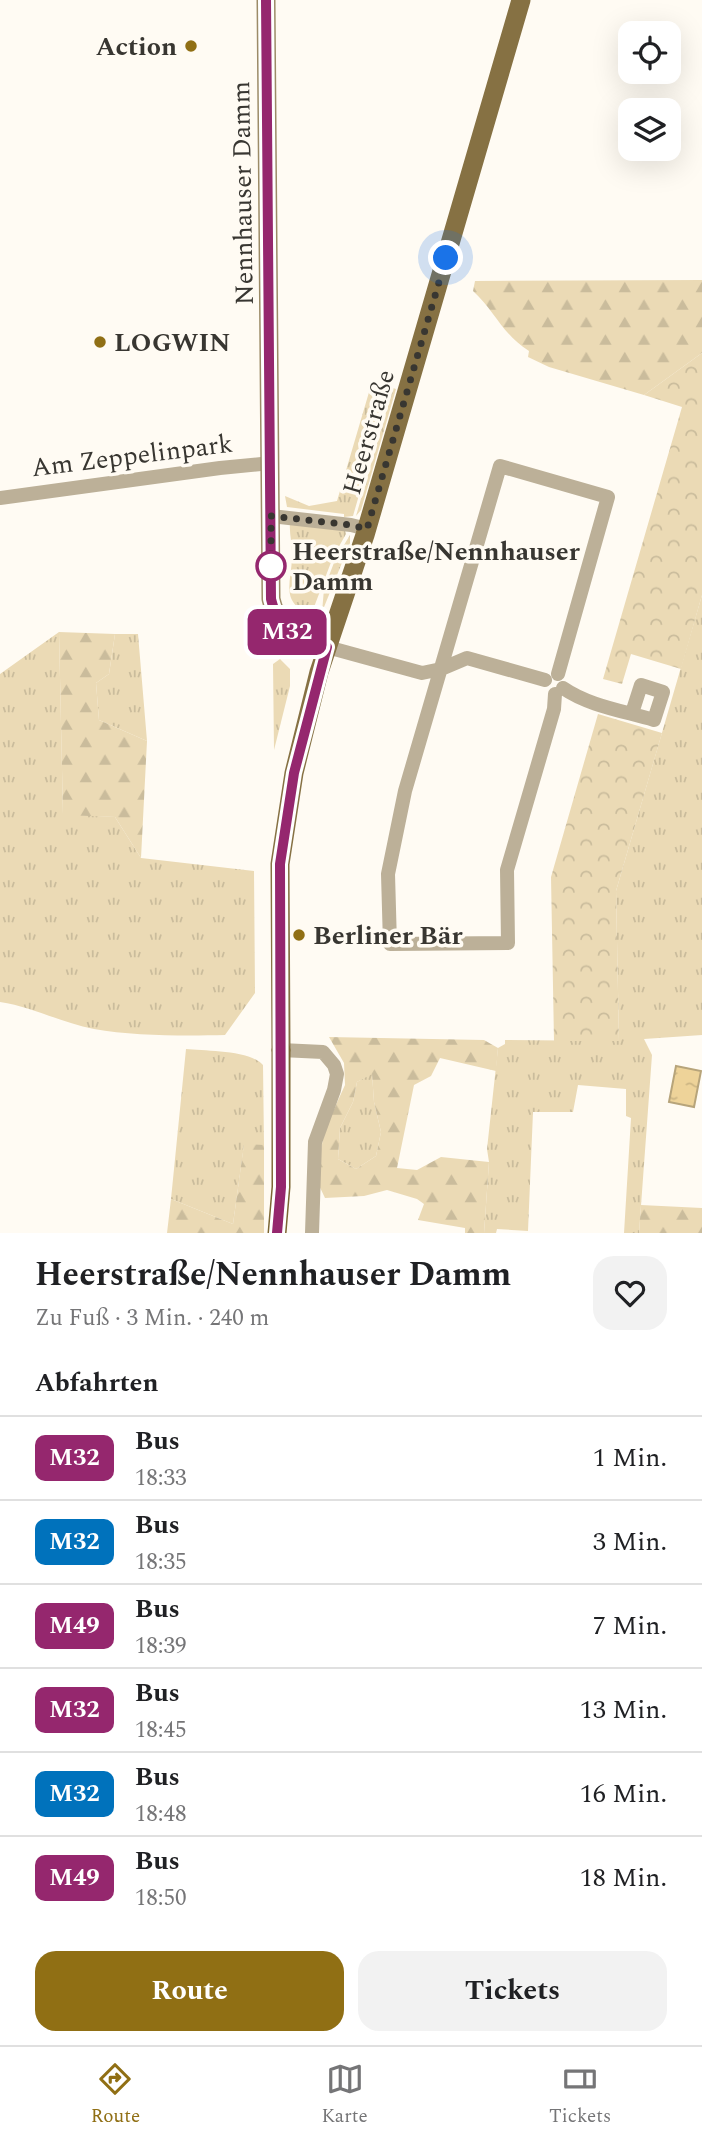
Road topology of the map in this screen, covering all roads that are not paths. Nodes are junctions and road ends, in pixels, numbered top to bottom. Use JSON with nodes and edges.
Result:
{"nodes":[{"id":1,"x":266,"y":0,"type":"edge"},
{"id":2,"x":521,"y":0,"type":"edge"},
{"id":3,"x":271,"y":463,"type":"junction"},
{"id":4,"x":0,"y":498,"type":"edge"},
{"id":5,"x":271,"y":516,"type":"junction"},
{"id":6,"x":367,"y":529,"type":"junction"},
{"id":7,"x":327,"y":647,"type":"junction"},
{"id":8,"x":441,"y":669,"type":"junction"},
{"id":9,"x":551,"y":677,"type":"junction"},
{"id":10,"x":559,"y":691,"type":"junction"},
{"id":11,"x":632,"y":713,"type":"dead end"},
{"id":12,"x":281,"y":1050,"type":"junction"},
{"id":13,"x":281,"y":1187,"type":"junction"},
{"id":14,"x":277,"y":1233,"type":"edge"},
{"id":15,"x":287,"y":1233,"type":"edge"},
{"id":16,"x":312,"y":1233,"type":"edge"}],
"edges":[{"from":1,"to":3,"type":"main road","name":"Nennhauser Damm"},
{"from":2,"to":6,"type":"main road","name":"Heerstraße"},
{"from":3,"to":4,"type":"street","name":"Am Zeppelinpark"},
{"from":3,"to":5,"type":"main road","name":"Nennhauser Damm"},
{"from":5,"to":6,"type":"street"},
{"from":5,"to":7,"type":"main road","name":"Nennhauser Damm"},
{"from":6,"to":7,"type":"main road","name":"Heerstraße"},
{"from":7,"to":8,"type":"street"},
{"from":7,"to":12,"type":"main road","name":"Heerstraße"},
{"from":8,"to":9,"type":"street"},
{"from":8,"to":9,"type":"street"},
{"from":8,"to":10,"type":"street"},
{"from":9,"to":10,"type":"street"},
{"from":10,"to":11,"type":"street"},
{"from":12,"to":13,"type":"highway"},
{"from":12,"to":16,"type":"street"},
{"from":13,"to":14,"type":"highway"},
{"from":13,"to":15,"type":"highway"}]}
